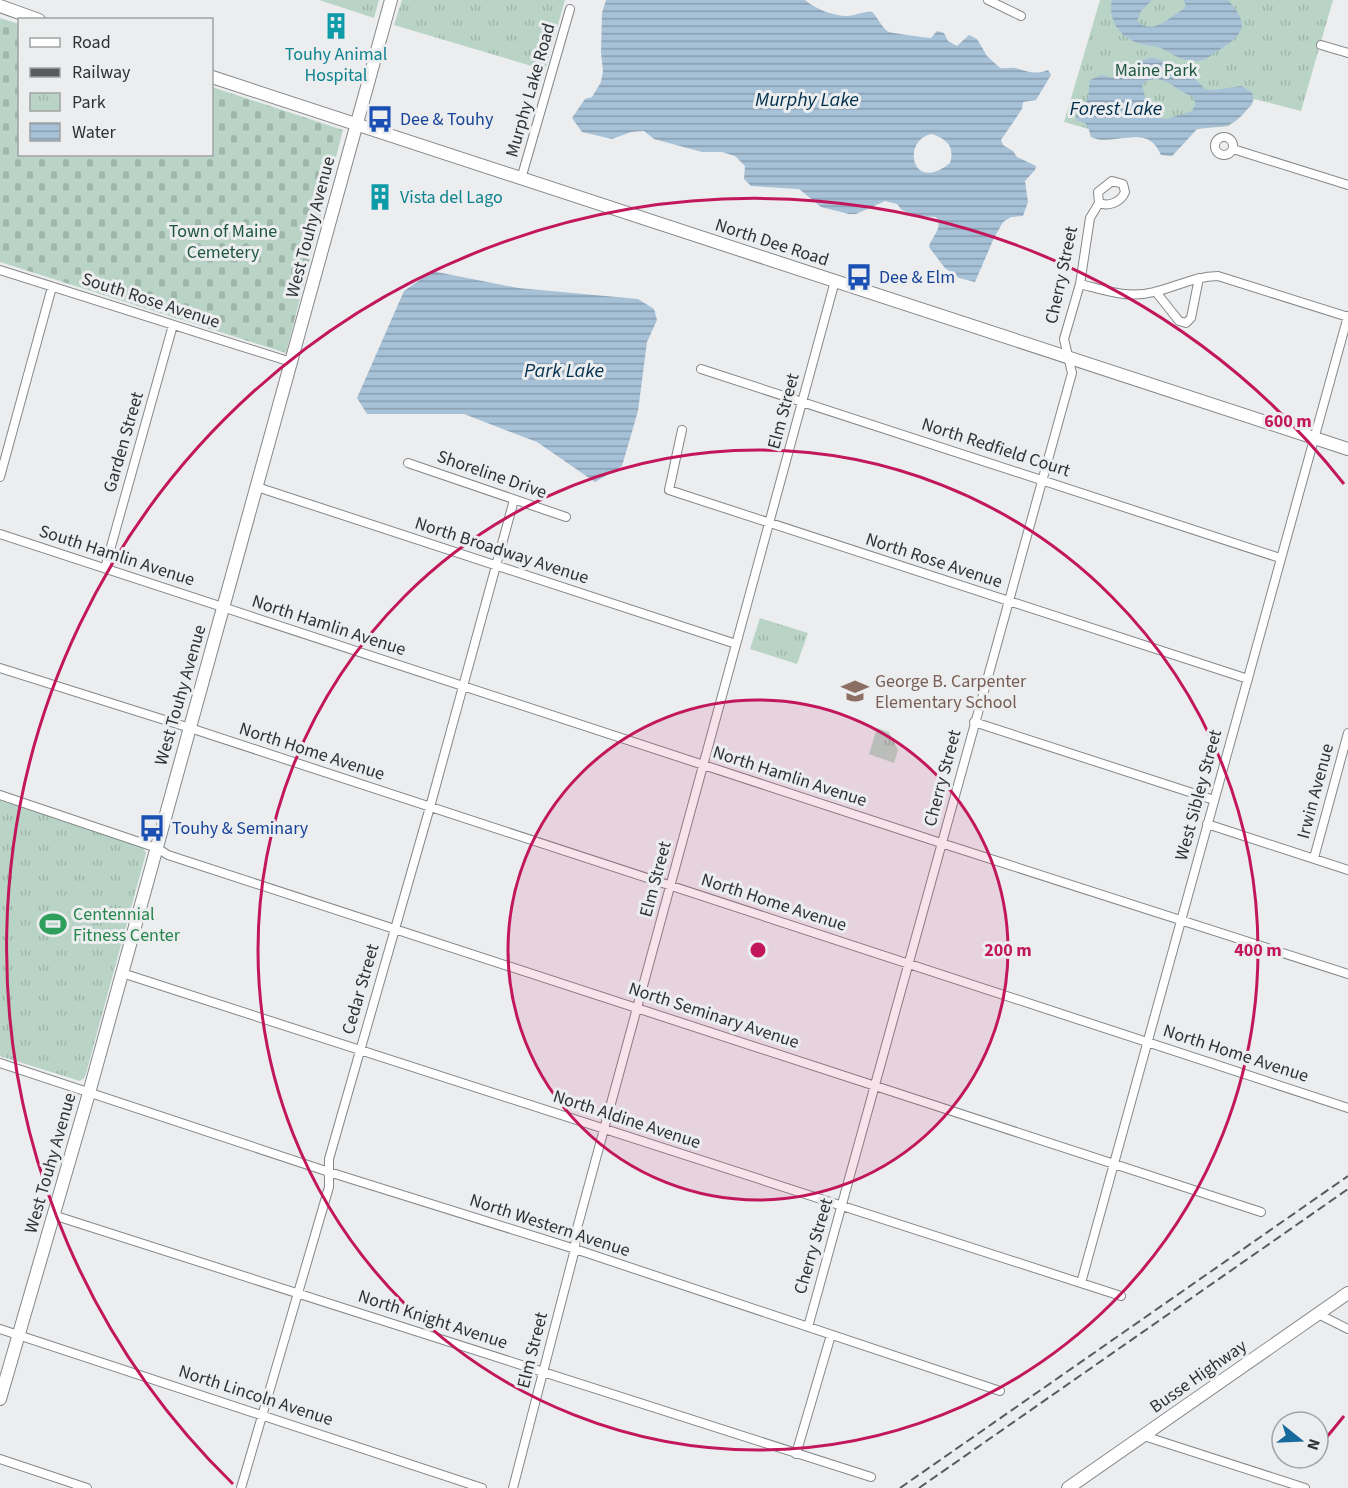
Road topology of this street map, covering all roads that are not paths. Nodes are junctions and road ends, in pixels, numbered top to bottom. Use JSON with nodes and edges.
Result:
{"nodes":[{"id":1,"x":391,"y":0,"type":"edge"},
{"id":2,"x":988,"y":0,"type":"edge"},
{"id":3,"x":0,"y":6,"type":"edge"},
{"id":4,"x":570,"y":9,"type":"dead end"},
{"id":5,"x":1021,"y":16,"type":"dead end"},
{"id":6,"x":33,"y":18,"type":"edge"},
{"id":7,"x":1321,"y":45,"type":"dead end"},
{"id":8,"x":1348,"y":54,"type":"edge"},
{"id":9,"x":213,"y":77,"type":"edge"},
{"id":10,"x":357,"y":125,"type":"junction"},
{"id":11,"x":1233,"y":148,"type":"dead end"},
{"id":12,"x":521,"y":179,"type":"junction"},
{"id":13,"x":1348,"y":185,"type":"edge"},
{"id":14,"x":1099,"y":203,"type":"dead end"},
{"id":15,"x":0,"y":270,"type":"edge"},
{"id":16,"x":1198,"y":278,"type":"junction"},
{"id":17,"x":835,"y":281,"type":"junction"},
{"id":18,"x":1080,"y":284,"type":"junction"},
{"id":19,"x":52,"y":286,"type":"junction"},
{"id":20,"x":1156,"y":292,"type":"junction"},
{"id":21,"x":1348,"y":316,"type":"edge"},
{"id":22,"x":173,"y":325,"type":"junction"},
{"id":23,"x":1068,"y":357,"type":"junction"},
{"id":24,"x":291,"y":362,"type":"junction"},
{"id":25,"x":701,"y":369,"type":"dead end"},
{"id":26,"x":802,"y":401,"type":"junction"},
{"id":27,"x":682,"y":430,"type":"dead end"},
{"id":28,"x":1314,"y":438,"type":"junction"},
{"id":29,"x":1348,"y":449,"type":"edge"},
{"id":30,"x":408,"y":463,"type":"dead end"},
{"id":31,"x":0,"y":477,"type":"edge"},
{"id":32,"x":1042,"y":479,"type":"junction"},
{"id":33,"x":257,"y":487,"type":"junction"},
{"id":34,"x":514,"y":500,"type":"junction"},
{"id":35,"x":566,"y":517,"type":"dead end"},
{"id":36,"x":769,"y":523,"type":"junction"},
{"id":37,"x":0,"y":534,"type":"edge"},
{"id":38,"x":1280,"y":558,"type":"junction"},
{"id":39,"x":497,"y":566,"type":"junction"},
{"id":40,"x":105,"y":568,"type":"junction"},
{"id":41,"x":1008,"y":602,"type":"junction"},
{"id":42,"x":223,"y":608,"type":"junction"},
{"id":43,"x":736,"y":644,"type":"junction"},
{"id":44,"x":0,"y":668,"type":"edge"},
{"id":45,"x":1248,"y":679,"type":"junction"},
{"id":46,"x":463,"y":687,"type":"junction"},
{"id":47,"x":974,"y":722,"type":"junction"},
{"id":48,"x":190,"y":728,"type":"junction"},
{"id":49,"x":1348,"y":733,"type":"edge"},
{"id":50,"x":703,"y":765,"type":"junction"},
{"id":51,"x":0,"y":795,"type":"edge"},
{"id":52,"x":1214,"y":800,"type":"junction"},
{"id":53,"x":430,"y":807,"type":"junction"},
{"id":54,"x":1207,"y":824,"type":"junction"},
{"id":55,"x":941,"y":843,"type":"junction"},
{"id":56,"x":157,"y":848,"type":"junction"},
{"id":57,"x":1314,"y":858,"type":"junction"},
{"id":58,"x":1348,"y":870,"type":"edge"},
{"id":59,"x":670,"y":886,"type":"junction"},
{"id":60,"x":1181,"y":921,"type":"junction"},
{"id":61,"x":395,"y":929,"type":"junction"},
{"id":62,"x":908,"y":964,"type":"junction"},
{"id":63,"x":122,"y":973,"type":"junction"},
{"id":64,"x":1348,"y":974,"type":"edge"},
{"id":65,"x":637,"y":1008,"type":"junction"},
{"id":66,"x":1147,"y":1041,"type":"junction"},
{"id":67,"x":360,"y":1050,"type":"junction"},
{"id":68,"x":0,"y":1063,"type":"edge"},
{"id":69,"x":875,"y":1084,"type":"junction"},
{"id":70,"x":89,"y":1093,"type":"junction"},
{"id":71,"x":1348,"y":1108,"type":"edge"},
{"id":72,"x":604,"y":1129,"type":"junction"},
{"id":73,"x":1114,"y":1163,"type":"junction"},
{"id":74,"x":329,"y":1172,"type":"junction"},
{"id":75,"x":842,"y":1206,"type":"junction"},
{"id":76,"x":1262,"y":1212,"type":"dead end"},
{"id":77,"x":53,"y":1215,"type":"junction"},
{"id":78,"x":575,"y":1249,"type":"junction"},
{"id":79,"x":1081,"y":1284,"type":"junction"},
{"id":80,"x":298,"y":1293,"type":"junction"},
{"id":81,"x":1348,"y":1293,"type":"edge"},
{"id":82,"x":1121,"y":1296,"type":"dead end"},
{"id":83,"x":1318,"y":1314,"type":"junction"},
{"id":84,"x":808,"y":1327,"type":"junction"},
{"id":85,"x":0,"y":1329,"type":"edge"},
{"id":86,"x":1348,"y":1329,"type":"edge"},
{"id":87,"x":19,"y":1335,"type":"junction"},
{"id":88,"x":831,"y":1335,"type":"junction"},
{"id":89,"x":544,"y":1372,"type":"junction"},
{"id":90,"x":1000,"y":1391,"type":"dead end"},
{"id":91,"x":0,"y":1399,"type":"edge"},
{"id":92,"x":262,"y":1414,"type":"junction"},
{"id":93,"x":1144,"y":1436,"type":"junction"},
{"id":94,"x":796,"y":1455,"type":"junction"},
{"id":95,"x":0,"y":1459,"type":"edge"},
{"id":96,"x":871,"y":1477,"type":"dead end"},
{"id":97,"x":87,"y":1488,"type":"edge"},
{"id":98,"x":241,"y":1488,"type":"edge"},
{"id":99,"x":482,"y":1488,"type":"edge"},
{"id":100,"x":513,"y":1488,"type":"edge"},
{"id":101,"x":1068,"y":1488,"type":"edge"},
{"id":102,"x":1305,"y":1488,"type":"edge"}],
"edges":[{"from":1,"to":10,"type":"main road","name":"West Touhy Avenue"},
{"from":2,"to":5,"type":"street"},
{"from":3,"to":6,"type":"main road"},
{"from":4,"to":12,"type":"street","name":"Murphy Lake Road"},
{"from":7,"to":8,"type":"street"},
{"from":9,"to":10,"type":"main road","name":"North Dee Road"},
{"from":10,"to":12,"type":"main road","name":"North Dee Road"},
{"from":10,"to":24,"type":"main road","name":"West Touhy Avenue"},
{"from":11,"to":13,"type":"street"},
{"from":12,"to":17,"type":"main road","name":"North Dee Road"},
{"from":14,"to":18,"type":"street","name":"Cherry Street"},
{"from":15,"to":19,"type":"street","name":"South Rose Avenue"},
{"from":16,"to":20,"type":"street"},
{"from":16,"to":20,"type":"street"},
{"from":16,"to":21,"type":"street"},
{"from":17,"to":23,"type":"main road","name":"North Dee Road"},
{"from":17,"to":26,"type":"street","name":"Elm Street"},
{"from":18,"to":20,"type":"street"},
{"from":18,"to":23,"type":"street","name":"Cherry Street"},
{"from":19,"to":22,"type":"street","name":"South Rose Avenue"},
{"from":19,"to":31,"type":"street"},
{"from":21,"to":28,"type":"street","name":"West Sibley Street"},
{"from":22,"to":24,"type":"street","name":"South Rose Avenue"},
{"from":22,"to":40,"type":"street","name":"Garden Street"},
{"from":23,"to":28,"type":"main road","name":"North Dee Road"},
{"from":23,"to":32,"type":"street","name":"Cherry Street"},
{"from":24,"to":33,"type":"main road","name":"West Touhy Avenue"},
{"from":25,"to":26,"type":"street","name":"North Redfield Court"},
{"from":26,"to":32,"type":"street","name":"North Redfield Court"},
{"from":26,"to":36,"type":"street","name":"Elm Street"},
{"from":27,"to":36,"type":"street","name":"North Rose Avenue"},
{"from":28,"to":29,"type":"main road","name":"North Dee Road"},
{"from":28,"to":38,"type":"street","name":"West Sibley Street"},
{"from":30,"to":34,"type":"street","name":"Shoreline Drive"},
{"from":32,"to":38,"type":"street","name":"North Redfield Court"},
{"from":32,"to":41,"type":"street","name":"Cherry Street"},
{"from":33,"to":39,"type":"street","name":"North Broadway Avenue"},
{"from":33,"to":42,"type":"main road","name":"West Touhy Avenue"},
{"from":34,"to":35,"type":"street","name":"Shoreline Drive"},
{"from":34,"to":39,"type":"street","name":"Cedar Street"},
{"from":36,"to":41,"type":"street","name":"North Rose Avenue"},
{"from":36,"to":43,"type":"street","name":"Elm Street"},
{"from":37,"to":40,"type":"street","name":"South Hamlin Avenue"},
{"from":38,"to":45,"type":"street","name":"West Sibley Street"},
{"from":39,"to":43,"type":"street","name":"North Broadway Avenue"},
{"from":39,"to":46,"type":"street","name":"Cedar Street"},
{"from":40,"to":42,"type":"street","name":"South Hamlin Avenue"},
{"from":41,"to":45,"type":"street","name":"North Rose Avenue"},
{"from":41,"to":47,"type":"street","name":"Cherry Street"},
{"from":42,"to":46,"type":"street","name":"North Hamlin Avenue"},
{"from":42,"to":48,"type":"main road","name":"West Touhy Avenue"},
{"from":43,"to":50,"type":"street","name":"Elm Street"},
{"from":44,"to":48,"type":"street","name":"North Home Avenue"},
{"from":45,"to":52,"type":"street","name":"West Sibley Street"},
{"from":46,"to":50,"type":"street","name":"North Hamlin Avenue"},
{"from":46,"to":53,"type":"street","name":"Cedar Street"},
{"from":47,"to":52,"type":"street"},
{"from":47,"to":55,"type":"street","name":"Cherry Street"},
{"from":48,"to":53,"type":"street","name":"North Home Avenue"},
{"from":48,"to":56,"type":"main road","name":"West Touhy Avenue"},
{"from":49,"to":57,"type":"street","name":"Irwin Avenue"},
{"from":50,"to":55,"type":"street","name":"North Hamlin Avenue"},
{"from":50,"to":59,"type":"street","name":"Elm Street"},
{"from":51,"to":56,"type":"street","name":"North Seminary Avenue"},
{"from":52,"to":54,"type":"street","name":"West Sibley Street"},
{"from":53,"to":59,"type":"street","name":"North Home Avenue"},
{"from":53,"to":61,"type":"street","name":"Cedar Street"},
{"from":54,"to":57,"type":"street"},
{"from":54,"to":60,"type":"street","name":"West Sibley Street"},
{"from":55,"to":60,"type":"street","name":"North Hamlin Avenue"},
{"from":55,"to":62,"type":"street","name":"Cherry Street"},
{"from":56,"to":61,"type":"street","name":"North Seminary Avenue"},
{"from":56,"to":63,"type":"main road","name":"West Touhy Avenue"},
{"from":57,"to":58,"type":"street"},
{"from":59,"to":62,"type":"street","name":"North Home Avenue"},
{"from":59,"to":65,"type":"street","name":"Elm Street"},
{"from":60,"to":64,"type":"street","name":"North Hamlin Avenue"},
{"from":60,"to":66,"type":"street","name":"West Sibley Street"},
{"from":61,"to":65,"type":"street","name":"North Seminary Avenue"},
{"from":61,"to":67,"type":"street","name":"Cedar Street"},
{"from":62,"to":66,"type":"street","name":"North Home Avenue"},
{"from":62,"to":69,"type":"street","name":"Cherry Street"},
{"from":63,"to":67,"type":"street","name":"North Aldine Avenue"},
{"from":63,"to":70,"type":"main road","name":"West Touhy Avenue"},
{"from":65,"to":69,"type":"street","name":"North Seminary Avenue"},
{"from":65,"to":72,"type":"street","name":"Elm Street"},
{"from":66,"to":71,"type":"street","name":"North Home Avenue"},
{"from":66,"to":73,"type":"street","name":"West Sibley Street"},
{"from":67,"to":72,"type":"street","name":"North Aldine Avenue"},
{"from":67,"to":74,"type":"street","name":"Cedar Street"},
{"from":68,"to":70,"type":"street","name":"North Western Avenue"},
{"from":69,"to":73,"type":"street","name":"North Seminary Avenue"},
{"from":69,"to":75,"type":"street","name":"Cherry Street"},
{"from":70,"to":74,"type":"street","name":"North Western Avenue"},
{"from":70,"to":77,"type":"main road","name":"West Touhy Avenue"},
{"from":72,"to":75,"type":"street","name":"North Aldine Avenue"},
{"from":72,"to":78,"type":"street","name":"Elm Street"},
{"from":73,"to":76,"type":"street","name":"North Seminary Avenue"},
{"from":73,"to":79,"type":"street","name":"West Sibley Street"},
{"from":74,"to":78,"type":"street","name":"North Western Avenue"},
{"from":74,"to":80,"type":"street","name":"Cedar Street"},
{"from":75,"to":79,"type":"street","name":"North Aldine Avenue"},
{"from":75,"to":84,"type":"street","name":"Cherry Street"},
{"from":77,"to":80,"type":"street","name":"North Knight Avenue"},
{"from":77,"to":87,"type":"main road","name":"West Touhy Avenue"},
{"from":78,"to":84,"type":"street","name":"North Western Avenue"},
{"from":78,"to":89,"type":"street","name":"Elm Street"},
{"from":79,"to":82,"type":"street","name":"North Aldine Avenue"},
{"from":80,"to":89,"type":"street","name":"North Knight Avenue"},
{"from":80,"to":92,"type":"street","name":"Cedar Street"},
{"from":81,"to":83,"type":"main road","name":"Busse Highway"},
{"from":83,"to":86,"type":"street"},
{"from":83,"to":93,"type":"main road","name":"Busse Highway"},
{"from":84,"to":88,"type":"street","name":"North Western Avenue"},
{"from":85,"to":87,"type":"street","name":"North Lincoln Avenue"},
{"from":87,"to":91,"type":"main road","name":"West Touhy Avenue"},
{"from":87,"to":92,"type":"street","name":"North Lincoln Avenue"},
{"from":88,"to":90,"type":"street","name":"North Western Avenue"},
{"from":88,"to":94,"type":"street"},
{"from":89,"to":94,"type":"street","name":"North Knight Avenue"},
{"from":89,"to":100,"type":"street","name":"Elm Street"},
{"from":92,"to":98,"type":"street","name":"Cedar Street"},
{"from":92,"to":99,"type":"street","name":"North Lincoln Avenue"},
{"from":93,"to":101,"type":"main road","name":"Busse Highway"},
{"from":93,"to":102,"type":"street"},
{"from":94,"to":96,"type":"street","name":"North Knight Avenue"},
{"from":95,"to":97,"type":"street"}]}
